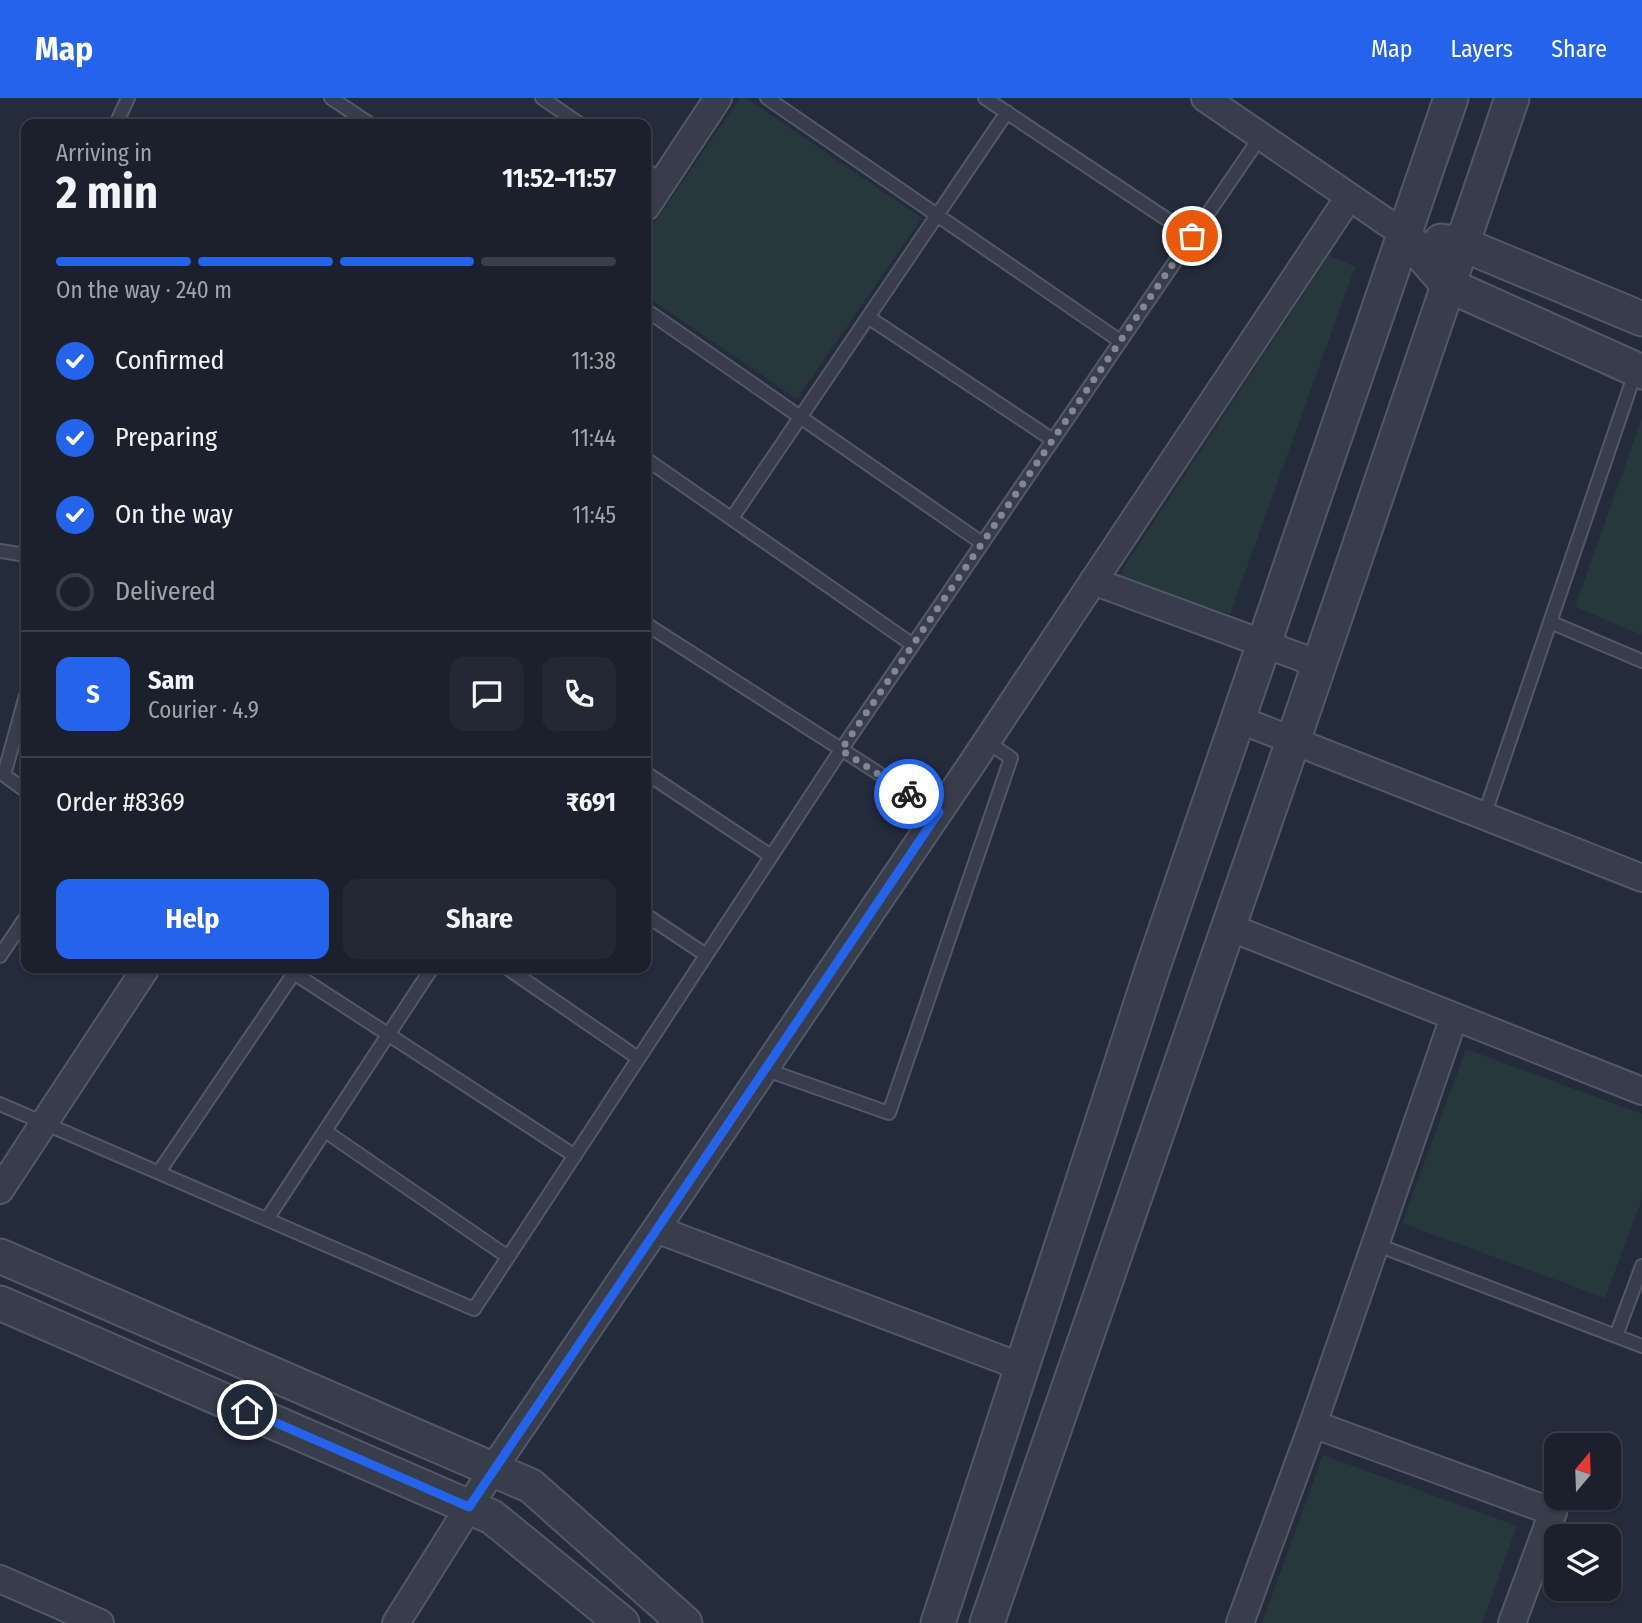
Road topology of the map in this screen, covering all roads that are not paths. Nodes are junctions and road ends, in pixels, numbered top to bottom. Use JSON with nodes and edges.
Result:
{"nodes":[{"id":1,"x":128,"y":98,"type":"edge"},
{"id":2,"x":331,"y":98,"type":"edge"},
{"id":3,"x":718,"y":98,"type":"edge"},
{"id":4,"x":767,"y":98,"type":"edge"},
{"id":5,"x":985,"y":98,"type":"edge"},
{"id":6,"x":1205,"y":98,"type":"edge"},
{"id":7,"x":1451,"y":98,"type":"edge"},
{"id":8,"x":1512,"y":98,"type":"edge"},
{"id":9,"x":550,"y":100,"type":"edge"},
{"id":10,"x":1007,"y":112,"type":"junction"},
{"id":11,"x":118,"y":119,"type":"edge"},
{"id":12,"x":362,"y":119,"type":"edge"},
{"id":13,"x":574,"y":119,"type":"edge"},
{"id":14,"x":1261,"y":136,"type":"junction"},
{"id":15,"x":654,"y":175,"type":"edge"},
{"id":16,"x":1349,"y":197,"type":"junction"},
{"id":17,"x":937,"y":215,"type":"junction"},
{"id":18,"x":1404,"y":234,"type":"junction"},
{"id":19,"x":1192,"y":236,"type":"junction"},
{"id":20,"x":1462,"y":244,"type":"junction"},
{"id":21,"x":1448,"y":285,"type":"junction"},
{"id":22,"x":651,"y":314,"type":"edge"},
{"id":23,"x":868,"y":317,"type":"junction"},
{"id":24,"x":1642,"y":319,"type":"edge"},
{"id":25,"x":1120,"y":341,"type":"junction"},
{"id":26,"x":1639,"y":371,"type":"edge"},
{"id":27,"x":800,"y":418,"type":"junction"},
{"id":28,"x":1053,"y":439,"type":"junction"},
{"id":29,"x":651,"y":462,"type":"edge"},
{"id":30,"x":732,"y":519,"type":"junction"},
{"id":31,"x":982,"y":544,"type":"junction"},
{"id":32,"x":0,"y":551,"type":"edge"},
{"id":33,"x":21,"y":554,"type":"edge"},
{"id":34,"x":1093,"y":581,"type":"junction"},
{"id":35,"x":1550,"y":622,"type":"junction"},
{"id":36,"x":651,"y":627,"type":"edge"},
{"id":37,"x":1264,"y":644,"type":"junction"},
{"id":38,"x":913,"y":645,"type":"junction"},
{"id":39,"x":1642,"y":662,"type":"edge"},
{"id":40,"x":1319,"y":664,"type":"junction"},
{"id":41,"x":21,"y":713,"type":"edge"},
{"id":42,"x":1238,"y":719,"type":"junction"},
{"id":43,"x":986,"y":741,"type":"junction"},
{"id":44,"x":1293,"y":741,"type":"junction"},
{"id":45,"x":841,"y":750,"type":"junction"},
{"id":46,"x":651,"y":776,"type":"edge"},
{"id":47,"x":21,"y":787,"type":"edge"},
{"id":48,"x":939,"y":812,"type":"junction"},
{"id":49,"x":1484,"y":816,"type":"junction"},
{"id":50,"x":771,"y":856,"type":"junction"},
{"id":51,"x":1642,"y":878,"type":"edge"},
{"id":52,"x":651,"y":918,"type":"edge"},
{"id":53,"x":21,"y":924,"type":"edge"},
{"id":54,"x":1229,"y":927,"type":"junction"},
{"id":55,"x":706,"y":955,"type":"junction"},
{"id":56,"x":0,"y":956,"type":"edge"},
{"id":57,"x":143,"y":973,"type":"edge"},
{"id":58,"x":288,"y":973,"type":"edge"},
{"id":59,"x":295,"y":973,"type":"edge"},
{"id":60,"x":429,"y":973,"type":"edge"},
{"id":61,"x":514,"y":973,"type":"edge"},
{"id":62,"x":1454,"y":1017,"type":"junction"},
{"id":63,"x":388,"y":1034,"type":"junction"},
{"id":64,"x":639,"y":1058,"type":"junction"},
{"id":65,"x":764,"y":1069,"type":"junction"},
{"id":66,"x":1642,"y":1091,"type":"edge"},
{"id":67,"x":0,"y":1104,"type":"edge"},
{"id":68,"x":44,"y":1122,"type":"junction"},
{"id":69,"x":325,"y":1131,"type":"junction"},
{"id":70,"x":575,"y":1156,"type":"junction"},
{"id":71,"x":159,"y":1172,"type":"junction"},
{"id":72,"x":0,"y":1190,"type":"edge"},
{"id":73,"x":267,"y":1219,"type":"junction"},
{"id":74,"x":656,"y":1229,"type":"junction"},
{"id":75,"x":1375,"y":1244,"type":"junction"},
{"id":76,"x":0,"y":1256,"type":"edge"},
{"id":77,"x":508,"y":1257,"type":"junction"},
{"id":78,"x":1642,"y":1266,"type":"edge"},
{"id":79,"x":0,"y":1303,"type":"edge"},
{"id":80,"x":1615,"y":1336,"type":"junction"},
{"id":81,"x":1642,"y":1346,"type":"edge"},
{"id":82,"x":1022,"y":1367,"type":"junction"},
{"id":83,"x":1312,"y":1424,"type":"junction"},
{"id":84,"x":493,"y":1469,"type":"junction"},
{"id":85,"x":469,"y":1507,"type":"junction"},
{"id":86,"x":0,"y":1579,"type":"edge"},
{"id":87,"x":100,"y":1623,"type":"edge"},
{"id":88,"x":396,"y":1623,"type":"edge"},
{"id":89,"x":622,"y":1623,"type":"edge"},
{"id":90,"x":685,"y":1623,"type":"edge"},
{"id":91,"x":938,"y":1623,"type":"edge"},
{"id":92,"x":987,"y":1623,"type":"edge"},
{"id":93,"x":1240,"y":1623,"type":"edge"},
{"id":94,"x":1512,"y":1623,"type":"edge"}],
"edges":[{"from":1,"to":11,"type":"lane"},
{"from":2,"to":12,"type":"lane"},
{"from":3,"to":15,"type":"street"},
{"from":4,"to":17,"type":"lane"},
{"from":5,"to":10,"type":"lane"},
{"from":6,"to":14,"type":"street"},
{"from":7,"to":18,"type":"street"},
{"from":8,"to":20,"type":"street"},
{"from":9,"to":13,"type":"lane"},
{"from":10,"to":17,"type":"lane"},
{"from":10,"to":19,"type":"lane"},
{"from":14,"to":16,"type":"street"},
{"from":14,"to":19,"type":"lane"},
{"from":16,"to":18,"type":"street"},
{"from":16,"to":34,"type":"street"},
{"from":17,"to":23,"type":"lane"},
{"from":17,"to":25,"type":"lane"},
{"from":18,"to":20,"type":"street"},
{"from":18,"to":21,"type":"street"},
{"from":18,"to":37,"type":"street"},
{"from":19,"to":25,"type":"lane"},
{"from":20,"to":21,"type":"street"},
{"from":20,"to":24,"type":"street"},
{"from":21,"to":26,"type":"street"},
{"from":21,"to":40,"type":"street"},
{"from":22,"to":27,"type":"lane"},
{"from":23,"to":27,"type":"lane"},
{"from":23,"to":28,"type":"lane"},
{"from":25,"to":28,"type":"lane"},
{"from":26,"to":35,"type":"lane"},
{"from":27,"to":30,"type":"lane"},
{"from":27,"to":31,"type":"lane"},
{"from":28,"to":31,"type":"lane"},
{"from":29,"to":30,"type":"lane"},
{"from":30,"to":38,"type":"lane"},
{"from":31,"to":38,"type":"lane"},
{"from":32,"to":33,"type":"lane"},
{"from":34,"to":37,"type":"street"},
{"from":34,"to":43,"type":"street"},
{"from":35,"to":39,"type":"lane"},
{"from":35,"to":49,"type":"lane"},
{"from":36,"to":45,"type":"lane"},
{"from":37,"to":40,"type":"street"},
{"from":37,"to":42,"type":"street"},
{"from":38,"to":45,"type":"lane"},
{"from":40,"to":44,"type":"street"},
{"from":41,"to":47,"type":"lane"},
{"from":42,"to":44,"type":"street"},
{"from":42,"to":82,"type":"street"},
{"from":43,"to":48,"type":"street"},
{"from":43,"to":65,"type":"lane"},
{"from":44,"to":49,"type":"street"},
{"from":44,"to":54,"type":"street"},
{"from":45,"to":48,"type":"lane"},
{"from":45,"to":50,"type":"lane"},
{"from":46,"to":50,"type":"lane"},
{"from":48,"to":65,"type":"street"},
{"from":49,"to":51,"type":"street"},
{"from":50,"to":55,"type":"lane"},
{"from":52,"to":55,"type":"lane"},
{"from":53,"to":56,"type":"lane"},
{"from":54,"to":62,"type":"street"},
{"from":54,"to":92,"type":"street"},
{"from":55,"to":64,"type":"lane"},
{"from":57,"to":68,"type":"street"},
{"from":58,"to":71,"type":"lane"},
{"from":59,"to":63,"type":"lane"},
{"from":60,"to":63,"type":"lane"},
{"from":61,"to":64,"type":"lane"},
{"from":62,"to":66,"type":"street"},
{"from":62,"to":75,"type":"street"},
{"from":63,"to":69,"type":"lane"},
{"from":63,"to":70,"type":"lane"},
{"from":64,"to":70,"type":"lane"},
{"from":65,"to":74,"type":"street"},
{"from":67,"to":68,"type":"lane"},
{"from":68,"to":71,"type":"lane"},
{"from":68,"to":72,"type":"street"},
{"from":69,"to":73,"type":"lane"},
{"from":69,"to":77,"type":"lane"},
{"from":70,"to":77,"type":"lane"},
{"from":71,"to":73,"type":"lane"},
{"from":73,"to":77,"type":"lane"},
{"from":74,"to":82,"type":"street"},
{"from":74,"to":84,"type":"street"},
{"from":75,"to":80,"type":"lane"},
{"from":75,"to":83,"type":"street"},
{"from":76,"to":84,"type":"street"},
{"from":78,"to":80,"type":"lane"},
{"from":79,"to":85,"type":"street"},
{"from":80,"to":81,"type":"lane"},
{"from":82,"to":91,"type":"street"},
{"from":83,"to":93,"type":"street"},
{"from":83,"to":94,"type":"street"},
{"from":84,"to":85,"type":"street"},
{"from":84,"to":90,"type":"street"},
{"from":85,"to":88,"type":"street"},
{"from":85,"to":89,"type":"street"},
{"from":86,"to":87,"type":"street"}]}
